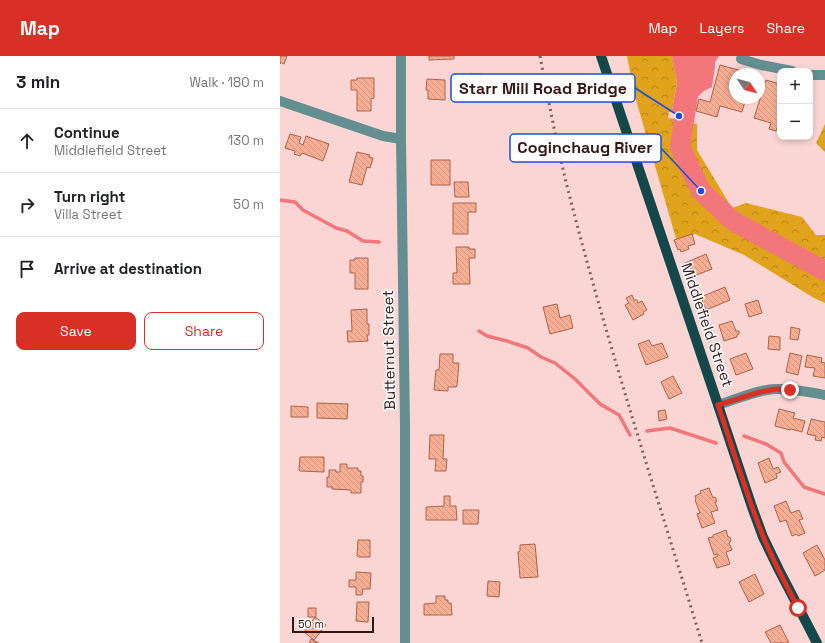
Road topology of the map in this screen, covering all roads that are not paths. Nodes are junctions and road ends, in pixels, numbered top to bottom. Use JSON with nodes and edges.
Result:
{"nodes":[{"id":1,"x":401,"y":56,"type":"edge"},
{"id":2,"x":601,"y":56,"type":"edge"},
{"id":3,"x":741,"y":59,"type":"dead end"},
{"id":4,"x":779,"y":68,"type":"edge"},
{"id":5,"x":813,"y":75,"type":"edge"},
{"id":6,"x":825,"y":75,"type":"edge"},
{"id":7,"x":280,"y":101,"type":"edge"},
{"id":8,"x":401,"y":139,"type":"junction"},
{"id":9,"x":825,"y":395,"type":"edge"},
{"id":10,"x":718,"y":405,"type":"junction"},
{"id":11,"x":405,"y":643,"type":"edge"},
{"id":12,"x":817,"y":643,"type":"edge"}],
"edges":[{"from":1,"to":8,"type":"street","name":"Butternut Street"},
{"from":2,"to":10,"type":"main road","name":"Middlefield Street"},
{"from":3,"to":4,"type":"street"},
{"from":5,"to":6,"type":"street"},
{"from":7,"to":8,"type":"street"},
{"from":8,"to":11,"type":"street","name":"Butternut Street"},
{"from":9,"to":10,"type":"street"},
{"from":10,"to":12,"type":"main road","name":"Middlefield Street"}]}
